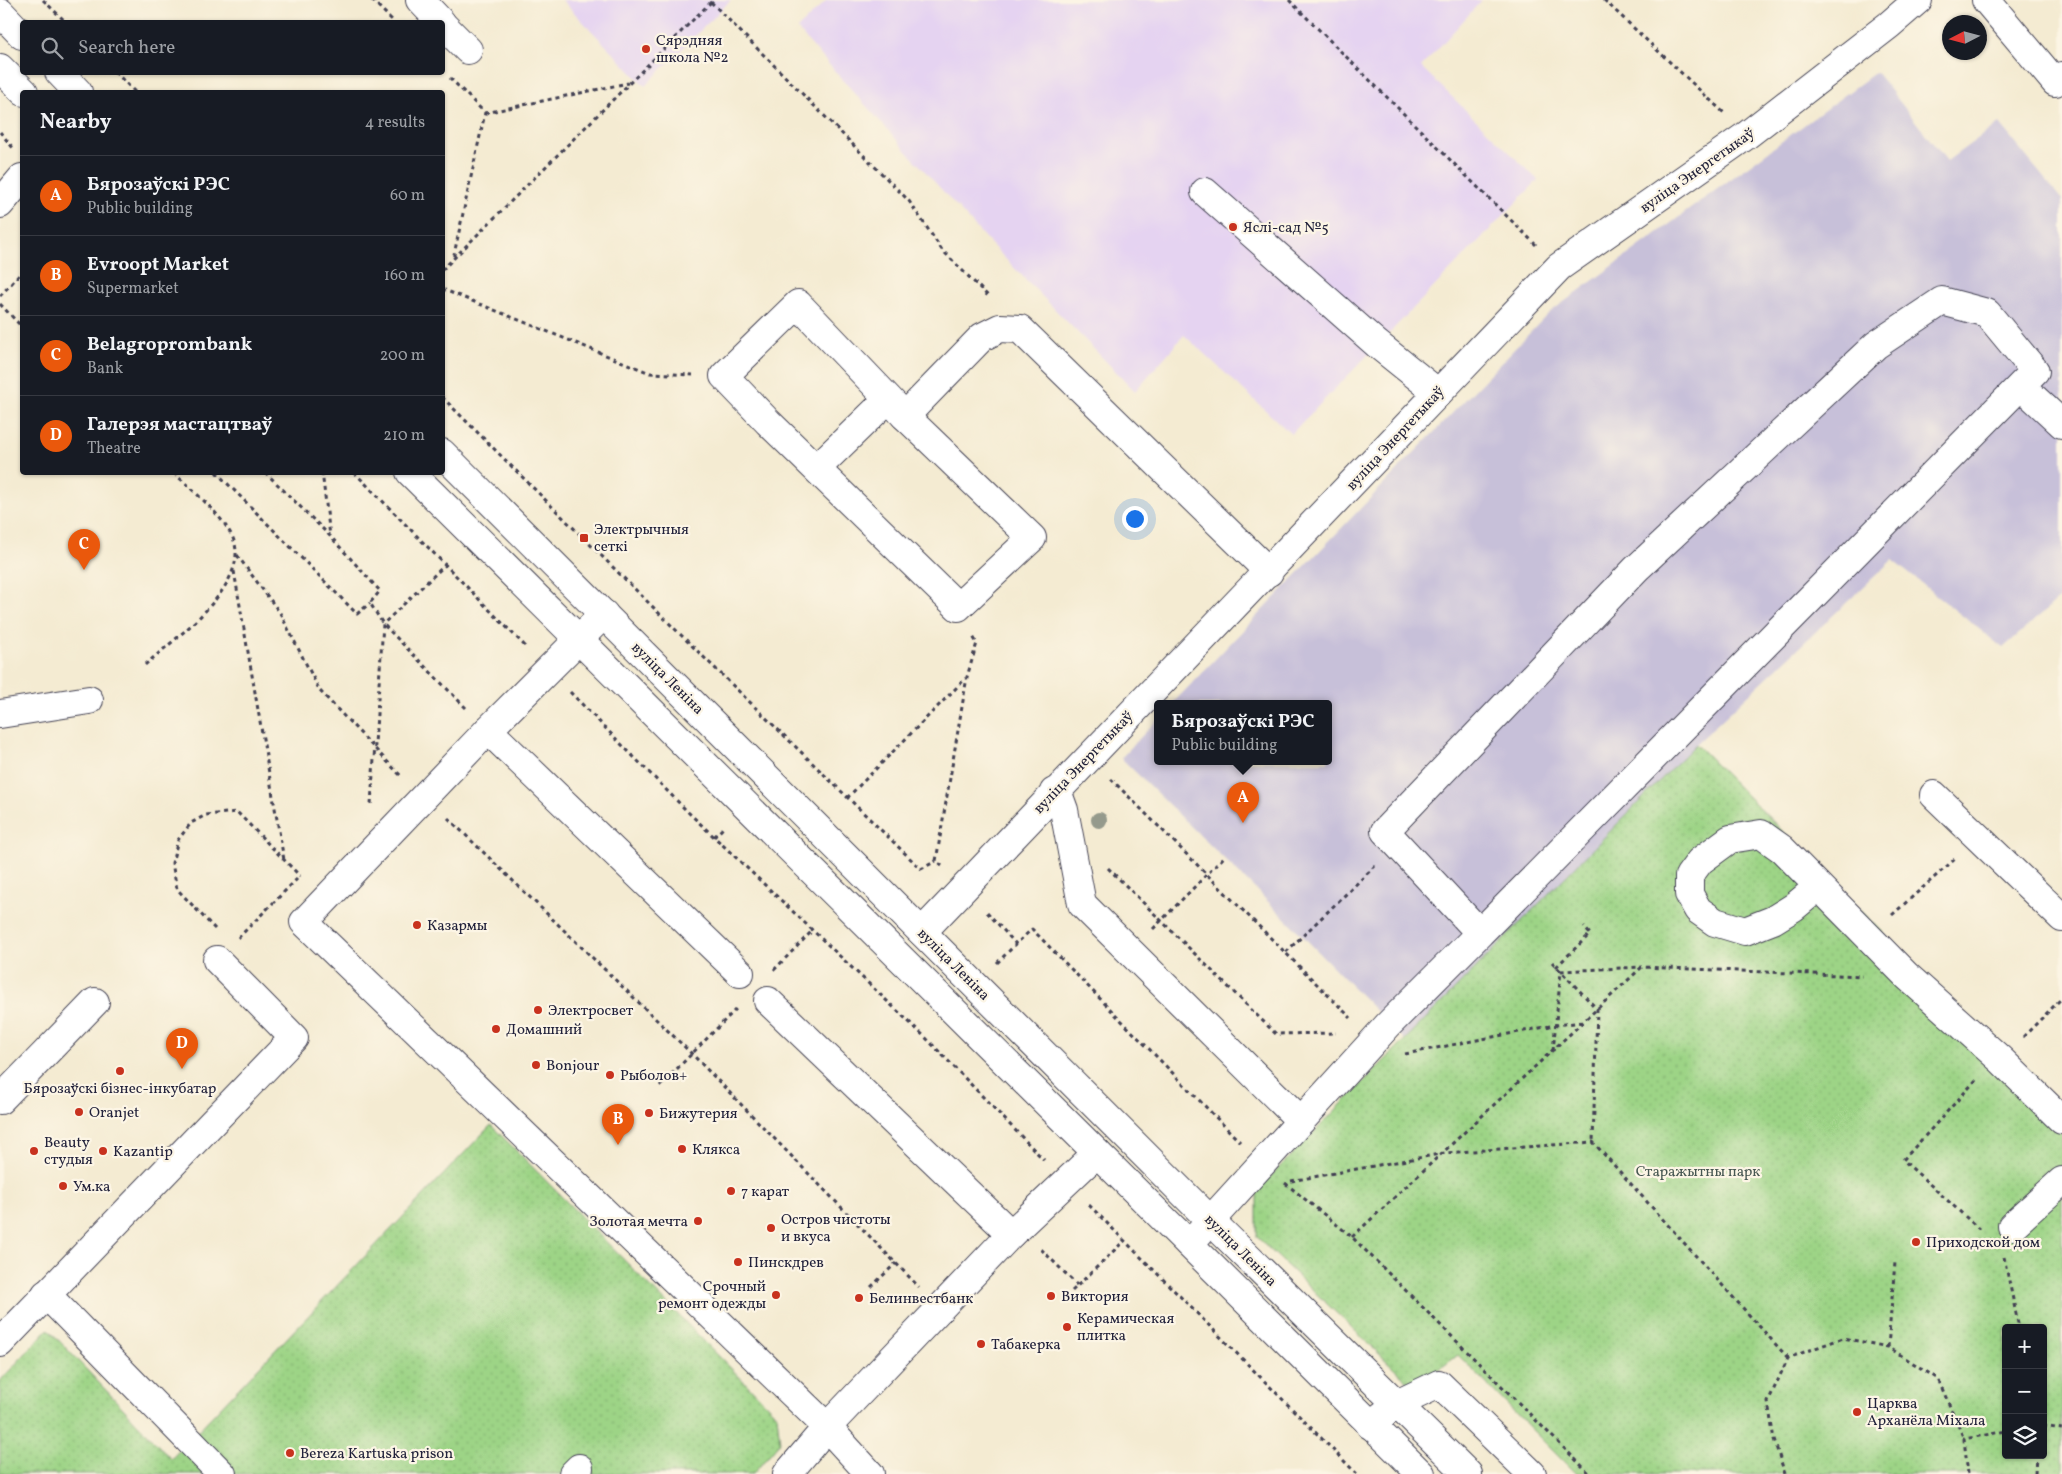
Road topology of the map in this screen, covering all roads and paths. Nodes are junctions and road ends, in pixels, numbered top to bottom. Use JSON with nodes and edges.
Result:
{"nodes":[{"id":1,"x":43,"y":0,"type":"edge"},
{"id":2,"x":372,"y":0,"type":"edge"},
{"id":3,"x":420,"y":0,"type":"edge"},
{"id":4,"x":1289,"y":0,"type":"edge"},
{"id":5,"x":1604,"y":0,"type":"edge"},
{"id":6,"x":1918,"y":0,"type":"edge"},
{"id":7,"x":1986,"y":0,"type":"edge"},
{"id":8,"x":712,"y":1,"type":"edge"},
{"id":9,"x":0,"y":12,"type":"edge"},
{"id":10,"x":64,"y":20,"type":"edge"},
{"id":11,"x":393,"y":20,"type":"edge"},
{"id":12,"x":439,"y":20,"type":"edge"},
{"id":13,"x":445,"y":26,"type":"edge"},
{"id":14,"x":20,"y":33,"type":"edge"},
{"id":15,"x":468,"y":50,"type":"dead end"},
{"id":16,"x":0,"y":68,"type":"edge"},
{"id":17,"x":62,"y":75,"type":"edge"},
{"id":18,"x":118,"y":75,"type":"edge"},
{"id":19,"x":2062,"y":76,"type":"edge"},
{"id":20,"x":450,"y":78,"type":"dead end"},
{"id":21,"x":630,"y":83,"type":"junction"},
{"id":22,"x":22,"y":90,"type":"edge"},
{"id":23,"x":76,"y":90,"type":"edge"},
{"id":24,"x":133,"y":90,"type":"edge"},
{"id":25,"x":484,"y":112,"type":"junction"},
{"id":26,"x":0,"y":132,"type":"edge"},
{"id":27,"x":1747,"y":135,"type":"junction"},
{"id":28,"x":20,"y":165,"type":"edge"},
{"id":29,"x":1205,"y":192,"type":"dead end"},
{"id":30,"x":0,"y":204,"type":"edge"},
{"id":31,"x":1538,"y":247,"type":"dead end"},
{"id":32,"x":453,"y":260,"type":"junction"},
{"id":33,"x":445,"y":267,"type":"edge"},
{"id":34,"x":20,"y":274,"type":"edge"},
{"id":35,"x":445,"y":290,"type":"edge"},
{"id":36,"x":0,"y":296,"type":"edge"},
{"id":37,"x":0,"y":304,"type":"edge"},
{"id":38,"x":20,"y":325,"type":"edge"},
{"id":39,"x":1020,"y":329,"type":"junction"},
{"id":40,"x":724,"y":376,"type":"junction"},
{"id":41,"x":2021,"y":386,"type":"junction"},
{"id":42,"x":1438,"y":393,"type":"junction"},
{"id":43,"x":445,"y":400,"type":"edge"},
{"id":44,"x":897,"y":407,"type":"junction"},
{"id":45,"x":2062,"y":424,"type":"edge"},
{"id":46,"x":445,"y":456,"type":"edge"},
{"id":47,"x":817,"y":468,"type":"junction"},
{"id":48,"x":176,"y":475,"type":"edge"},
{"id":49,"x":219,"y":475,"type":"edge"},
{"id":50,"x":268,"y":475,"type":"edge"},
{"id":51,"x":322,"y":475,"type":"edge"},
{"id":52,"x":357,"y":475,"type":"edge"},
{"id":53,"x":413,"y":475,"type":"edge"},
{"id":54,"x":330,"y":536,"type":"junction"},
{"id":55,"x":237,"y":555,"type":"junction"},
{"id":56,"x":234,"y":571,"type":"junction"},
{"id":57,"x":1269,"y":572,"type":"junction"},
{"id":58,"x":370,"y":603,"type":"junction"},
{"id":59,"x":958,"y":607,"type":"junction"},
{"id":60,"x":604,"y":614,"type":"junction"},
{"id":61,"x":383,"y":624,"type":"junction"},
{"id":62,"x":578,"y":639,"type":"junction"},
{"id":63,"x":145,"y":665,"type":"dead end"},
{"id":64,"x":967,"y":677,"type":"junction"},
{"id":65,"x":89,"y":700,"type":"dead end"},
{"id":66,"x":0,"y":714,"type":"edge"},
{"id":67,"x":488,"y":730,"type":"junction"},
{"id":68,"x":376,"y":748,"type":"junction"},
{"id":69,"x":1109,"y":776,"type":"dead end"},
{"id":70,"x":1054,"y":792,"type":"junction"},
{"id":71,"x":1934,"y":795,"type":"dead end"},
{"id":72,"x":425,"y":796,"type":"junction"},
{"id":73,"x":847,"y":798,"type":"junction"},
{"id":74,"x":365,"y":810,"type":"dead end"},
{"id":75,"x":688,"y":812,"type":"dead end"},
{"id":76,"x":1979,"y":838,"type":"junction"},
{"id":77,"x":1397,"y":844,"type":"junction"},
{"id":78,"x":1224,"y":857,"type":"dead end"},
{"id":79,"x":284,"y":860,"type":"junction"},
{"id":80,"x":936,"y":861,"type":"junction"},
{"id":81,"x":742,"y":863,"type":"dead end"},
{"id":82,"x":1105,"y":865,"type":"dead end"},
{"id":83,"x":307,"y":870,"type":"dead end"},
{"id":84,"x":948,"y":871,"type":"dead end"},
{"id":85,"x":1206,"y":873,"type":"junction"},
{"id":86,"x":300,"y":876,"type":"junction"},
{"id":87,"x":1818,"y":887,"type":"dead end"},
{"id":88,"x":2062,"y":918,"type":"edge"},
{"id":89,"x":1888,"y":919,"type":"dead end"},
{"id":90,"x":1161,"y":920,"type":"junction"},
{"id":91,"x":1584,"y":927,"type":"dead end"},
{"id":92,"x":922,"y":932,"type":"junction"},
{"id":93,"x":1480,"y":933,"type":"junction"},
{"id":94,"x":1286,"y":952,"type":"junction"},
{"id":95,"x":224,"y":953,"type":"junction"},
{"id":96,"x":1131,"y":953,"type":"junction"},
{"id":97,"x":899,"y":957,"type":"junction"},
{"id":98,"x":1552,"y":962,"type":"dead end"},
{"id":99,"x":1556,"y":967,"type":"junction"},
{"id":100,"x":1642,"y":967,"type":"junction"},
{"id":101,"x":1561,"y":971,"type":"junction"},
{"id":102,"x":740,"y":973,"type":"dead end"},
{"id":103,"x":1907,"y":976,"type":"junction"},
{"id":104,"x":768,"y":1001,"type":"dead end"},
{"id":105,"x":95,"y":1002,"type":"dead end"},
{"id":106,"x":1598,"y":1009,"type":"junction"},
{"id":107,"x":1584,"y":1022,"type":"junction"},
{"id":108,"x":1555,"y":1025,"type":"junction"},
{"id":109,"x":1370,"y":1037,"type":"junction"},
{"id":110,"x":1553,"y":1051,"type":"junction"},
{"id":111,"x":1980,"y":1077,"type":"dead end"},
{"id":112,"x":0,"y":1100,"type":"edge"},
{"id":113,"x":2062,"y":1120,"type":"edge"},
{"id":114,"x":1301,"y":1121,"type":"junction"},
{"id":115,"x":1121,"y":1129,"type":"junction"},
{"id":116,"x":1593,"y":1142,"type":"junction"},
{"id":117,"x":1097,"y":1153,"type":"junction"},
{"id":118,"x":1445,"y":1153,"type":"junction"},
{"id":119,"x":2062,"y":1181,"type":"edge"},
{"id":120,"x":1284,"y":1182,"type":"dead end"},
{"id":121,"x":1210,"y":1220,"type":"junction"},
{"id":122,"x":1014,"y":1230,"type":"junction"},
{"id":123,"x":1982,"y":1232,"type":"dead end"},
{"id":124,"x":1352,"y":1237,"type":"dead end"},
{"id":125,"x":2008,"y":1239,"type":"joint"},
{"id":126,"x":1124,"y":1241,"type":"dead end"},
{"id":127,"x":1189,"y":1244,"type":"junction"},
{"id":128,"x":1894,"y":1262,"type":"dead end"},
{"id":129,"x":896,"y":1263,"type":"junction"},
{"id":130,"x":1077,"y":1285,"type":"junction"},
{"id":131,"x":872,"y":1288,"type":"dead end"},
{"id":132,"x":1072,"y":1291,"type":"dead end"},
{"id":133,"x":46,"y":1294,"type":"junction"},
{"id":134,"x":940,"y":1308,"type":"junction"},
{"id":135,"x":2019,"y":1324,"type":"edge"},
{"id":136,"x":0,"y":1342,"type":"edge"},
{"id":137,"x":1888,"y":1347,"type":"junction"},
{"id":138,"x":1788,"y":1358,"type":"junction"},
{"id":139,"x":1397,"y":1404,"type":"junction"},
{"id":140,"x":1370,"y":1425,"type":"junction"},
{"id":141,"x":827,"y":1427,"type":"junction"},
{"id":142,"x":2047,"y":1427,"type":"edge"},
{"id":143,"x":2062,"y":1429,"type":"edge"},
{"id":144,"x":2002,"y":1432,"type":"edge"},
{"id":145,"x":1964,"y":1439,"type":"junction"},
{"id":146,"x":2036,"y":1459,"type":"edge"},
{"id":147,"x":222,"y":1474,"type":"edge"},
{"id":148,"x":787,"y":1474,"type":"edge"},
{"id":149,"x":870,"y":1474,"type":"edge"},
{"id":150,"x":1421,"y":1474,"type":"edge"},
{"id":151,"x":1468,"y":1474,"type":"edge"},
{"id":152,"x":1532,"y":1474,"type":"edge"},
{"id":153,"x":1785,"y":1474,"type":"edge"},
{"id":154,"x":1968,"y":1474,"type":"edge"},
{"id":155,"x":2035,"y":1474,"type":"edge"}],
"edges":[{"from":1,"to":10,"type":"path"},
{"from":2,"to":11,"type":"path"},
{"from":3,"to":12,"type":"main road"},
{"from":4,"to":31,"type":"path"},
{"from":5,"to":27,"type":"path"},
{"from":6,"to":27,"type":"main road","name":"вуліца Энергетыкаў"},
{"from":7,"to":19,"type":"main road"},
{"from":8,"to":21,"type":"path"},
{"from":8,"to":39,"type":"path"},
{"from":9,"to":14,"type":"main road"},
{"from":13,"to":15,"type":"main road"},
{"from":16,"to":22,"type":"main road"},
{"from":17,"to":23,"type":"main road"},
{"from":18,"to":24,"type":"path"},
{"from":20,"to":25,"type":"path"},
{"from":21,"to":25,"type":"path"},
{"from":21,"to":32,"type":"path"},
{"from":25,"to":32,"type":"path"},
{"from":26,"to":28,"type":"path"},
{"from":27,"to":42,"type":"main road","name":"вуліца Энергетыкаў"},
{"from":28,"to":30,"type":"main road"},
{"from":29,"to":42,"type":"main road"},
{"from":32,"to":33,"type":"path"},
{"from":34,"to":36,"type":"path"},
{"from":35,"to":40,"type":"path"},
{"from":37,"to":38,"type":"path"},
{"from":39,"to":44,"type":"main road"},
{"from":39,"to":57,"type":"main road"},
{"from":40,"to":44,"type":"main road"},
{"from":40,"to":47,"type":"main road"},
{"from":41,"to":45,"type":"main road"},
{"from":41,"to":77,"type":"main road"},
{"from":41,"to":93,"type":"main road"},
{"from":42,"to":57,"type":"main road","name":"вуліца Энергетыкаў"},
{"from":43,"to":73,"type":"path"},
{"from":44,"to":47,"type":"main road"},
{"from":44,"to":59,"type":"main road"},
{"from":46,"to":60,"type":"main road","name":"вуліца Леніна"},
{"from":47,"to":59,"type":"main road"},
{"from":48,"to":55,"type":"path"},
{"from":49,"to":58,"type":"path"},
{"from":50,"to":54,"type":"path"},
{"from":51,"to":54,"type":"path"},
{"from":52,"to":61,"type":"path"},
{"from":53,"to":62,"type":"main road"},
{"from":54,"to":58,"type":"path"},
{"from":55,"to":56,"type":"path"},
{"from":55,"to":68,"type":"path"},
{"from":56,"to":63,"type":"path"},
{"from":56,"to":79,"type":"path"},
{"from":57,"to":70,"type":"main road","name":"вуліца Энергетыкаў"},
{"from":58,"to":61,"type":"path"},
{"from":59,"to":64,"type":"path"},
{"from":60,"to":62,"type":"main road"},
{"from":60,"to":92,"type":"main road","name":"вуліца Леніна"},
{"from":61,"to":67,"type":"path"},
{"from":61,"to":68,"type":"path"},
{"from":62,"to":67,"type":"main road"},
{"from":62,"to":97,"type":"main road"},
{"from":64,"to":73,"type":"path"},
{"from":64,"to":80,"type":"path"},
{"from":65,"to":66,"type":"main road"},
{"from":67,"to":72,"type":"main road"},
{"from":67,"to":102,"type":"main road"},
{"from":68,"to":72,"type":"path"},
{"from":68,"to":74,"type":"path"},
{"from":69,"to":85,"type":"path"},
{"from":70,"to":92,"type":"main road","name":"вуліца Энергетыкаў"},
{"from":70,"to":96,"type":"main road"},
{"from":71,"to":76,"type":"main road"},
{"from":72,"to":129,"type":"path"},
{"from":72,"to":141,"type":"main road"},
{"from":73,"to":80,"type":"path"},
{"from":75,"to":81,"type":"path"},
{"from":76,"to":88,"type":"main road"},
{"from":76,"to":89,"type":"path"},
{"from":77,"to":93,"type":"main road"},
{"from":77,"to":94,"type":"path"},
{"from":78,"to":85,"type":"path"},
{"from":79,"to":86,"type":"path"},
{"from":79,"to":95,"type":"path"},
{"from":80,"to":84,"type":"path"},
{"from":82,"to":90,"type":"path"},
{"from":83,"to":86,"type":"path"},
{"from":85,"to":90,"type":"path"},
{"from":85,"to":94,"type":"path"},
{"from":86,"to":95,"type":"path"},
{"from":87,"to":103,"type":"main road"},
{"from":90,"to":96,"type":"path"},
{"from":90,"to":109,"type":"path"},
{"from":91,"to":99,"type":"path"},
{"from":92,"to":97,"type":"main road","name":"вуліца Энергетыкаў"},
{"from":92,"to":115,"type":"main road","name":"вуліца Леніна"},
{"from":93,"to":109,"type":"main road"},
{"from":94,"to":109,"type":"path"},
{"from":95,"to":133,"type":"main road"},
{"from":96,"to":114,"type":"main road"},
{"from":97,"to":117,"type":"main road"},
{"from":98,"to":99,"type":"path"},
{"from":99,"to":101,"type":"path"},
{"from":100,"to":101,"type":"path"},
{"from":100,"to":103,"type":"path"},
{"from":100,"to":106,"type":"path"},
{"from":101,"to":106,"type":"path"},
{"from":101,"to":108,"type":"path"},
{"from":103,"to":113,"type":"main road"},
{"from":104,"to":122,"type":"main road"},
{"from":105,"to":112,"type":"main road"},
{"from":106,"to":107,"type":"path"},
{"from":106,"to":116,"type":"path"},
{"from":107,"to":108,"type":"path"},
{"from":107,"to":110,"type":"path"},
{"from":108,"to":109,"type":"path"},
{"from":108,"to":110,"type":"path"},
{"from":109,"to":114,"type":"main road"},
{"from":110,"to":118,"type":"path"},
{"from":111,"to":123,"type":"path"},
{"from":114,"to":121,"type":"main road"},
{"from":115,"to":117,"type":"main road"},
{"from":115,"to":121,"type":"main road","name":"вуліца Леніна"},
{"from":116,"to":118,"type":"path"},
{"from":116,"to":138,"type":"path"},
{"from":117,"to":122,"type":"main road"},
{"from":117,"to":127,"type":"main road"},
{"from":118,"to":120,"type":"path"},
{"from":118,"to":124,"type":"path"},
{"from":119,"to":125,"type":"main road"},
{"from":121,"to":127,"type":"main road"},
{"from":121,"to":139,"type":"main road","name":"вуліца Леніна"},
{"from":122,"to":130,"type":"path"},
{"from":122,"to":134,"type":"main road"},
{"from":125,"to":135,"type":"path"},
{"from":126,"to":130,"type":"path"},
{"from":127,"to":140,"type":"main road"},
{"from":128,"to":137,"type":"path"},
{"from":129,"to":131,"type":"path"},
{"from":129,"to":134,"type":"path"},
{"from":130,"to":132,"type":"path"},
{"from":133,"to":136,"type":"main road"},
{"from":133,"to":147,"type":"main road"},
{"from":134,"to":141,"type":"main road"},
{"from":137,"to":138,"type":"path"},
{"from":137,"to":145,"type":"path"},
{"from":138,"to":153,"type":"path"},
{"from":139,"to":140,"type":"main road"},
{"from":139,"to":151,"type":"main road","name":"вуліца Леніна"},
{"from":139,"to":152,"type":"main road"},
{"from":140,"to":150,"type":"main road"},
{"from":141,"to":148,"type":"main road"},
{"from":141,"to":149,"type":"main road"},
{"from":142,"to":143,"type":"path"},
{"from":144,"to":145,"type":"path"},
{"from":145,"to":154,"type":"path"},
{"from":146,"to":155,"type":"path"}]}
